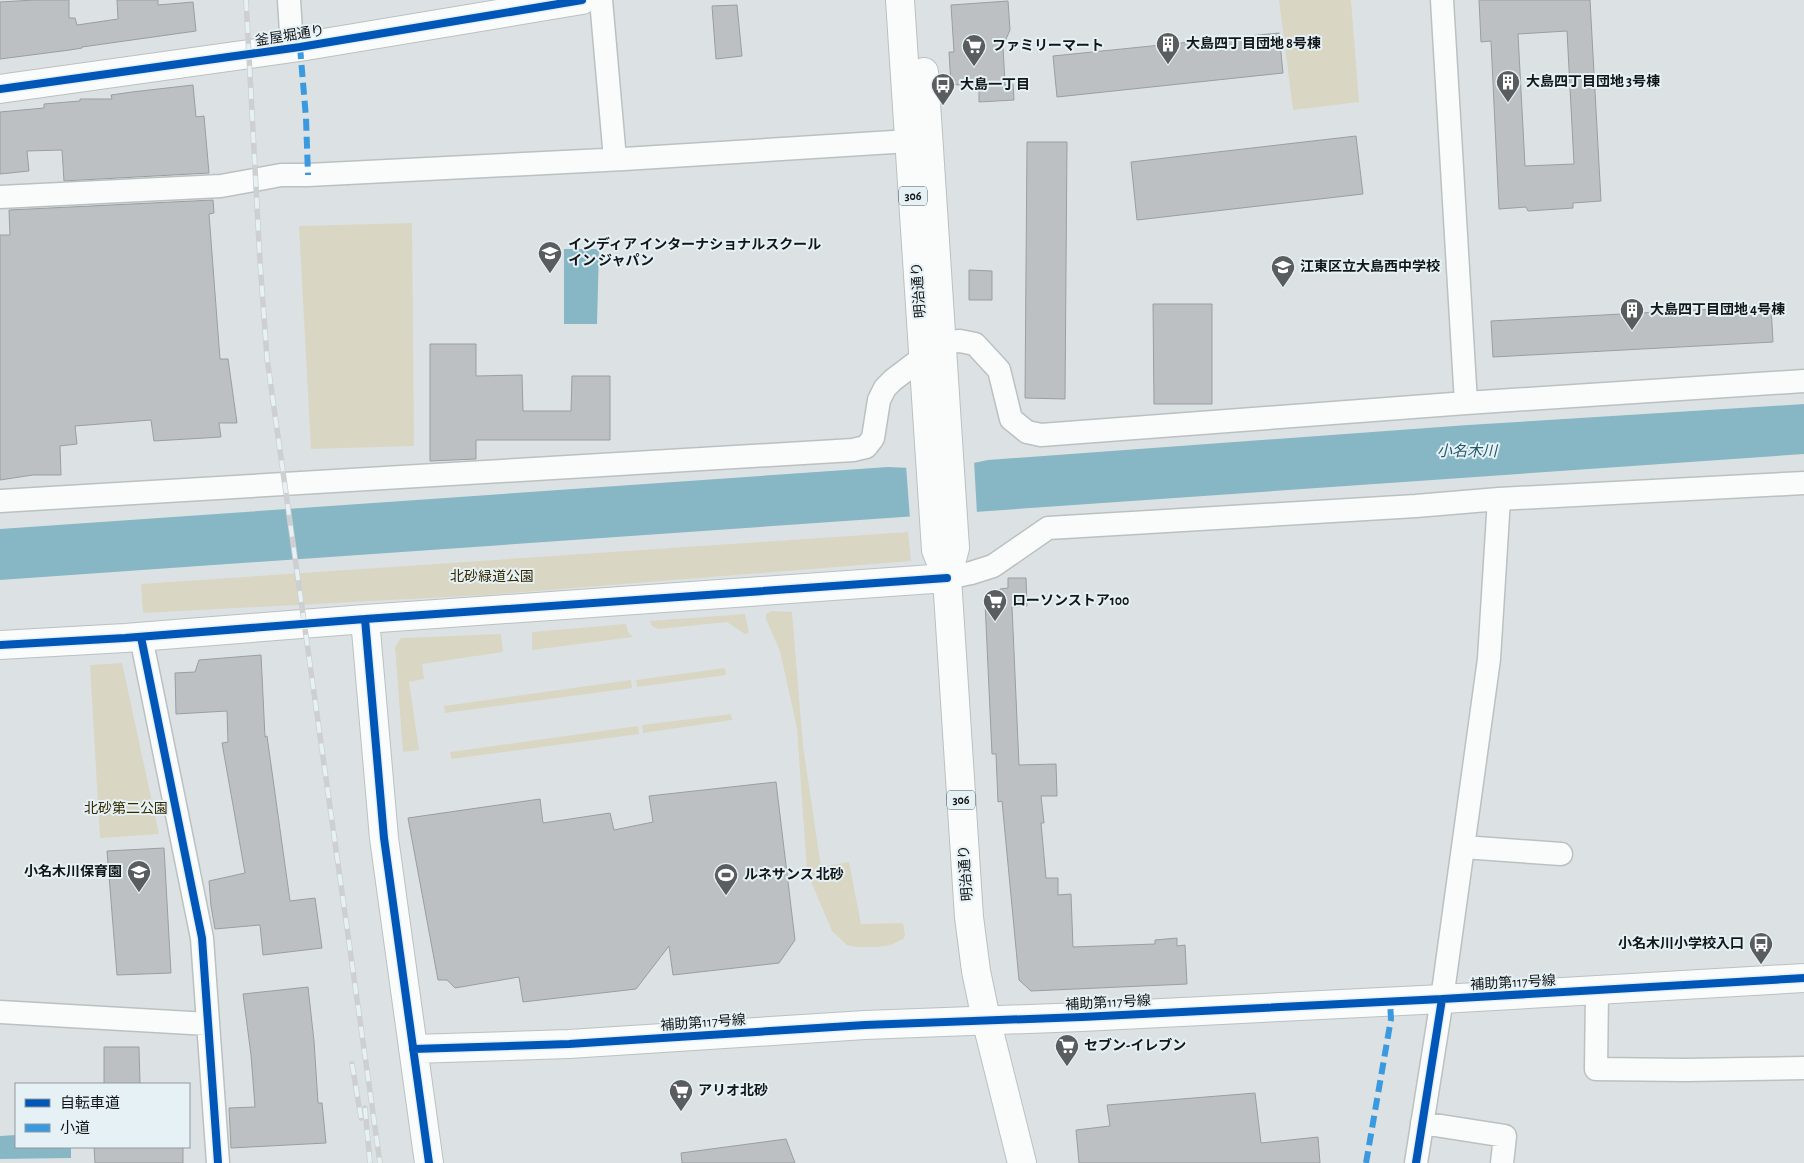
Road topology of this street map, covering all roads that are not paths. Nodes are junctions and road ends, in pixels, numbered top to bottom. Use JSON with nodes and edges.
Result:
{"nodes":[{"id":1,"x":289,"y":0,"type":"edge"},
{"id":2,"x":582,"y":0,"type":"edge"},
{"id":3,"x":601,"y":0,"type":"edge"},
{"id":4,"x":900,"y":0,"type":"edge"},
{"id":5,"x":919,"y":0,"type":"edge"},
{"id":6,"x":1442,"y":0,"type":"edge"},
{"id":7,"x":292,"y":48,"type":"junction"},
{"id":8,"x":0,"y":89,"type":"edge"},
{"id":9,"x":909,"y":141,"type":"junction"},
{"id":10,"x":615,"y":159,"type":"junction"},
{"id":11,"x":0,"y":197,"type":"edge"},
{"id":12,"x":933,"y":350,"type":"junction"},
{"id":13,"x":1804,"y":381,"type":"edge"},
{"id":14,"x":1466,"y":403,"type":"junction"},
{"id":15,"x":1804,"y":483,"type":"edge"},
{"id":16,"x":1499,"y":499,"type":"junction"},
{"id":17,"x":0,"y":501,"type":"edge"},
{"id":18,"x":947,"y":578,"type":"junction"},
{"id":19,"x":365,"y":619,"type":"junction"},
{"id":20,"x":141,"y":637,"type":"junction"},
{"id":21,"x":0,"y":645,"type":"edge"},
{"id":22,"x":1463,"y":847,"type":"junction"},
{"id":23,"x":1561,"y":854,"type":"dead end"},
{"id":24,"x":1804,"y":978,"type":"edge"},
{"id":25,"x":1598,"y":991,"type":"junction"},
{"id":26,"x":1442,"y":1000,"type":"junction"},
{"id":27,"x":0,"y":1012,"type":"edge"},
{"id":28,"x":986,"y":1019,"type":"junction"},
{"id":29,"x":208,"y":1024,"type":"junction"},
{"id":30,"x":413,"y":1049,"type":"junction"},
{"id":31,"x":1804,"y":1068,"type":"edge"},
{"id":32,"x":1422,"y":1123,"type":"junction"},
{"id":33,"x":218,"y":1163,"type":"edge"},
{"id":34,"x":429,"y":1163,"type":"edge"},
{"id":35,"x":1022,"y":1163,"type":"edge"},
{"id":36,"x":1416,"y":1163,"type":"edge"},
{"id":37,"x":1502,"y":1163,"type":"edge"}],
"edges":[{"from":1,"to":7,"type":"street"},
{"from":2,"to":7,"type":"street","name":"釜屋堀通り"},
{"from":3,"to":10,"type":"street"},
{"from":4,"to":9,"type":"street","name":"明治通り","number":"306"},
{"from":5,"to":12,"type":"street","name":"明治通り","number":"306"},
{"from":6,"to":14,"type":"street"},
{"from":7,"to":8,"type":"street","name":"釜屋堀通り"},
{"from":9,"to":10,"type":"street"},
{"from":9,"to":12,"type":"street","name":"明治通り","number":"306"},
{"from":10,"to":11,"type":"street"},
{"from":12,"to":14,"type":"street"},
{"from":12,"to":17,"type":"street"},
{"from":12,"to":18,"type":"street","name":"明治通り","number":"306"},
{"from":13,"to":14,"type":"street"},
{"from":15,"to":16,"type":"street"},
{"from":16,"to":18,"type":"street"},
{"from":16,"to":22,"type":"street"},
{"from":18,"to":19,"type":"street"},
{"from":18,"to":28,"type":"street","name":"明治通り","number":"306"},
{"from":19,"to":20,"type":"street"},
{"from":19,"to":30,"type":"street"},
{"from":20,"to":21,"type":"street"},
{"from":20,"to":29,"type":"street"},
{"from":22,"to":23,"type":"street"},
{"from":22,"to":26,"type":"street"},
{"from":24,"to":25,"type":"street","name":"補助第117号線"},
{"from":25,"to":26,"type":"street","name":"補助第117号線"},
{"from":25,"to":31,"type":"street"},
{"from":26,"to":28,"type":"street","name":"補助第117号線"},
{"from":26,"to":32,"type":"street"},
{"from":27,"to":29,"type":"street"},
{"from":28,"to":30,"type":"street","name":"補助第117号線"},
{"from":28,"to":35,"type":"street","name":"明治通り","number":"306"},
{"from":29,"to":33,"type":"street"},
{"from":30,"to":34,"type":"street"},
{"from":32,"to":36,"type":"street"},
{"from":32,"to":37,"type":"street"}]}
